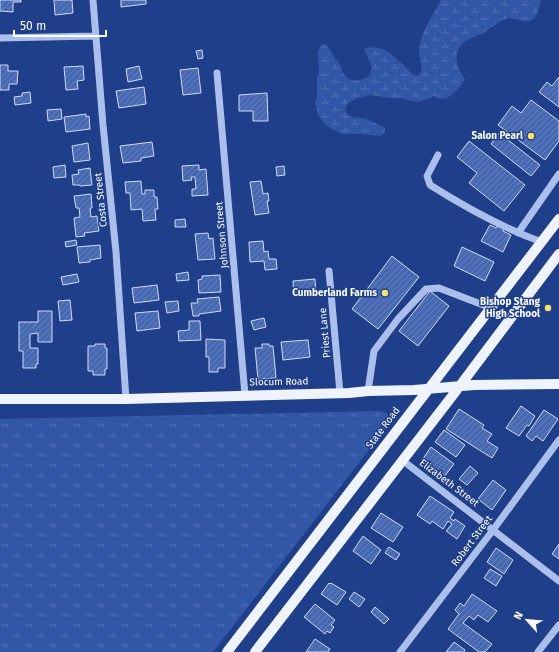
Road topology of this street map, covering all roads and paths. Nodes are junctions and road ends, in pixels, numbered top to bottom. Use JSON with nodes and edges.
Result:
{"nodes":[{"id":1,"x":93,"y":0,"type":"edge"},
{"id":2,"x":95,"y":36,"type":"junction"},
{"id":3,"x":0,"y":38,"type":"edge"},
{"id":4,"x":217,"y":73,"type":"dead end"},
{"id":5,"x":438,"y":155,"type":"dead end"},
{"id":6,"x":559,"y":174,"type":"edge"},
{"id":7,"x":559,"y":219,"type":"edge"},
{"id":8,"x":518,"y":233,"type":"junction"},
{"id":9,"x":542,"y":242,"type":"junction"},
{"id":10,"x":559,"y":254,"type":"edge"},
{"id":11,"x":329,"y":271,"type":"dead end"},
{"id":12,"x":491,"y":308,"type":"junction"},
{"id":13,"x":559,"y":384,"type":"edge"},
{"id":14,"x":460,"y":386,"type":"junction"},
{"id":15,"x":429,"y":388,"type":"junction"},
{"id":16,"x":368,"y":391,"type":"junction"},
{"id":17,"x":340,"y":393,"type":"junction"},
{"id":18,"x":245,"y":395,"type":"junction"},
{"id":19,"x":0,"y":399,"type":"edge"},
{"id":20,"x":126,"y":399,"type":"junction"},
{"id":21,"x":559,"y":440,"type":"edge"},
{"id":22,"x":402,"y":460,"type":"junction"},
{"id":23,"x":493,"y":530,"type":"junction"},
{"id":24,"x":559,"y":581,"type":"edge"},
{"id":25,"x":559,"y":625,"type":"edge"},
{"id":26,"x":227,"y":652,"type":"edge"},
{"id":27,"x":255,"y":652,"type":"edge"},
{"id":28,"x":400,"y":652,"type":"edge"},
{"id":29,"x":538,"y":652,"type":"edge"}],
"edges":[{"from":1,"to":2,"type":"street","name":"Costa Street"},
{"from":2,"to":3,"type":"street"},
{"from":2,"to":20,"type":"street","name":"Costa Street"},
{"from":4,"to":18,"type":"street","name":"Johnson Street"},
{"from":5,"to":8,"type":"street"},
{"from":6,"to":8,"type":"street"},
{"from":7,"to":9,"type":"main road","name":"State Road"},
{"from":8,"to":9,"type":"street"},
{"from":9,"to":12,"type":"main road","name":"State Road"},
{"from":10,"to":14,"type":"main road"},
{"from":11,"to":17,"type":"street","name":"Priest Lane"},
{"from":12,"to":15,"type":"main road","name":"State Road"},
{"from":12,"to":16,"type":"street"},
{"from":13,"to":14,"type":"main road","name":"Slocum Road"},
{"from":14,"to":15,"type":"main road","name":"Slocum Road"},
{"from":14,"to":22,"type":"main road"},
{"from":15,"to":16,"type":"main road","name":"Slocum Road"},
{"from":15,"to":26,"type":"main road","name":"State Road"},
{"from":16,"to":17,"type":"main road","name":"Slocum Road"},
{"from":17,"to":18,"type":"main road","name":"Slocum Road"},
{"from":18,"to":20,"type":"main road","name":"Slocum Road"},
{"from":19,"to":20,"type":"main road","name":"Slocum Road"},
{"from":21,"to":23,"type":"street","name":"Robert Street"},
{"from":22,"to":23,"type":"street","name":"Elizabeth Street"},
{"from":22,"to":27,"type":"main road"},
{"from":23,"to":24,"type":"street","name":"Elizabeth Street"},
{"from":23,"to":28,"type":"street","name":"Robert Street"},
{"from":25,"to":29,"type":"street"}]}
